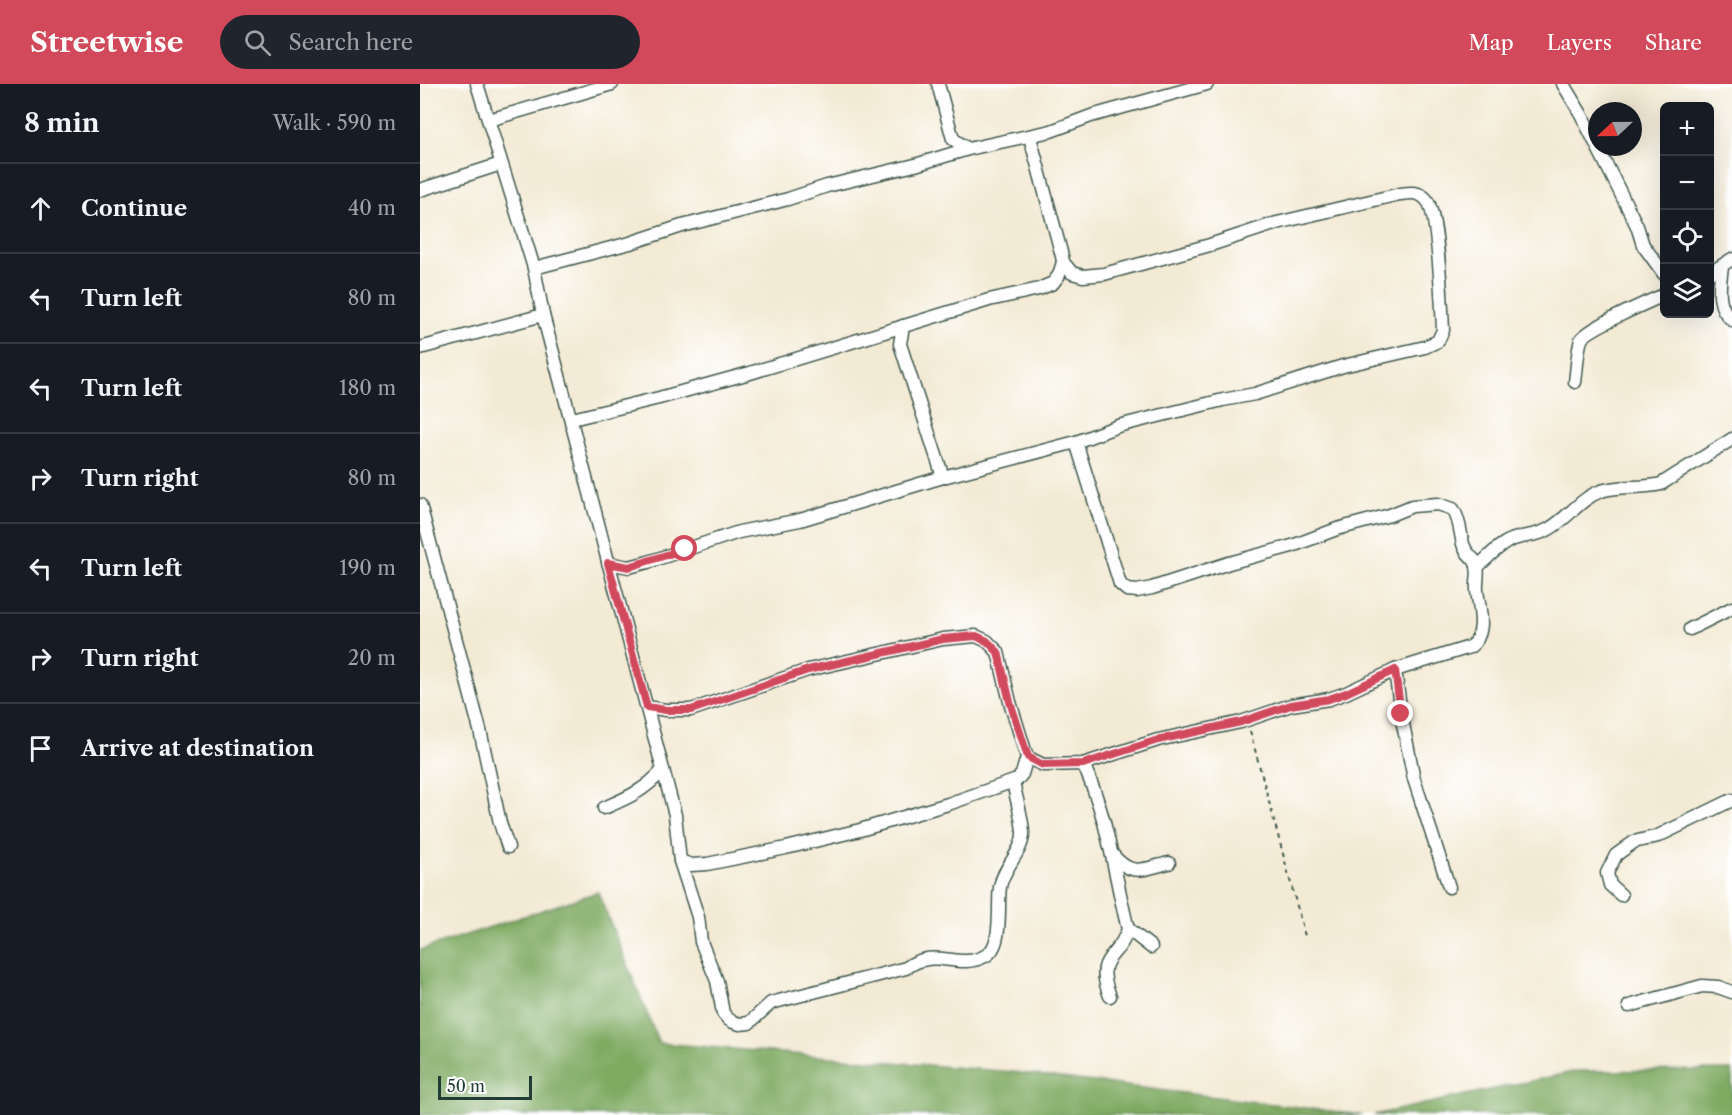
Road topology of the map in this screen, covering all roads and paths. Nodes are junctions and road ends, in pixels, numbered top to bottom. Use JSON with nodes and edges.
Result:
{"nodes":[{"id":1,"x":477,"y":84,"type":"edge"},
{"id":2,"x":612,"y":84,"type":"edge"},
{"id":3,"x":938,"y":84,"type":"edge"},
{"id":4,"x":1207,"y":84,"type":"edge"},
{"id":5,"x":1563,"y":84,"type":"edge"},
{"id":6,"x":489,"y":120,"type":"junction"},
{"id":7,"x":1030,"y":136,"type":"junction"},
{"id":8,"x":953,"y":139,"type":"junction"},
{"id":9,"x":968,"y":149,"type":"junction"},
{"id":10,"x":948,"y":154,"type":"junction"},
{"id":11,"x":501,"y":164,"type":"junction"},
{"id":12,"x":420,"y":190,"type":"edge"},
{"id":13,"x":1063,"y":262,"type":"junction"},
{"id":14,"x":1727,"y":263,"type":"edge"},
{"id":15,"x":1660,"y":267,"type":"edge"},
{"id":16,"x":534,"y":268,"type":"junction"},
{"id":17,"x":1714,"y":271,"type":"edge"},
{"id":18,"x":1660,"y":297,"type":"edge"},
{"id":19,"x":543,"y":315,"type":"junction"},
{"id":20,"x":1732,"y":320,"type":"edge"},
{"id":21,"x":903,"y":326,"type":"junction"},
{"id":22,"x":420,"y":348,"type":"edge"},
{"id":23,"x":1575,"y":382,"type":"dead end"},
{"id":24,"x":572,"y":418,"type":"junction"},
{"id":25,"x":1732,"y":439,"type":"edge"},
{"id":26,"x":1076,"y":442,"type":"junction"},
{"id":27,"x":943,"y":477,"type":"junction"},
{"id":28,"x":420,"y":506,"type":"edge"},
{"id":29,"x":608,"y":563,"type":"junction"},
{"id":30,"x":1477,"y":567,"type":"junction"},
{"id":31,"x":1732,"y":608,"type":"edge"},
{"id":32,"x":1690,"y":629,"type":"dead end"},
{"id":33,"x":1395,"y":670,"type":"junction"},
{"id":34,"x":647,"y":707,"type":"junction"},
{"id":35,"x":1247,"y":720,"type":"junction"},
{"id":36,"x":1028,"y":757,"type":"junction"},
{"id":37,"x":1083,"y":764,"type":"junction"},
{"id":38,"x":663,"y":770,"type":"junction"},
{"id":39,"x":1013,"y":782,"type":"junction"},
{"id":40,"x":1732,"y":800,"type":"edge"},
{"id":41,"x":604,"y":808,"type":"dead end"},
{"id":42,"x":508,"y":847,"type":"dead end"},
{"id":43,"x":1111,"y":853,"type":"junction"},
{"id":44,"x":681,"y":861,"type":"junction"},
{"id":45,"x":1169,"y":864,"type":"dead end"},
{"id":46,"x":1449,"y":887,"type":"dead end"},
{"id":47,"x":1621,"y":895,"type":"dead end"},
{"id":48,"x":1128,"y":929,"type":"junction"},
{"id":49,"x":1305,"y":936,"type":"dead end"},
{"id":50,"x":1151,"y":947,"type":"dead end"},
{"id":51,"x":1732,"y":992,"type":"edge"},
{"id":52,"x":1110,"y":996,"type":"dead end"},
{"id":53,"x":1629,"y":1006,"type":"dead end"}],
"edges":[{"from":1,"to":6,"type":"street"},
{"from":2,"to":6,"type":"street"},
{"from":3,"to":8,"type":"street"},
{"from":4,"to":7,"type":"street"},
{"from":5,"to":15,"type":"street"},
{"from":6,"to":11,"type":"street"},
{"from":7,"to":9,"type":"street"},
{"from":7,"to":13,"type":"street"},
{"from":8,"to":9,"type":"street"},
{"from":8,"to":10,"type":"street"},
{"from":9,"to":10,"type":"street"},
{"from":10,"to":16,"type":"street"},
{"from":11,"to":12,"type":"street"},
{"from":11,"to":16,"type":"street"},
{"from":13,"to":21,"type":"street"},
{"from":13,"to":26,"type":"street"},
{"from":14,"to":17,"type":"street"},
{"from":14,"to":20,"type":"street"},
{"from":16,"to":19,"type":"street"},
{"from":18,"to":23,"type":"street"},
{"from":19,"to":22,"type":"street"},
{"from":19,"to":24,"type":"street"},
{"from":21,"to":24,"type":"street"},
{"from":21,"to":27,"type":"street"},
{"from":24,"to":29,"type":"street"},
{"from":25,"to":30,"type":"street"},
{"from":26,"to":27,"type":"street"},
{"from":26,"to":30,"type":"street"},
{"from":27,"to":29,"type":"street"},
{"from":28,"to":42,"type":"street"},
{"from":29,"to":34,"type":"street"},
{"from":30,"to":33,"type":"street"},
{"from":31,"to":32,"type":"street"},
{"from":33,"to":35,"type":"street"},
{"from":33,"to":46,"type":"street"},
{"from":34,"to":36,"type":"street"},
{"from":34,"to":38,"type":"street"},
{"from":35,"to":37,"type":"street"},
{"from":35,"to":49,"type":"path"},
{"from":36,"to":37,"type":"street"},
{"from":36,"to":39,"type":"street"},
{"from":37,"to":43,"type":"street"},
{"from":38,"to":41,"type":"street"},
{"from":38,"to":44,"type":"street"},
{"from":39,"to":44,"type":"street"},
{"from":39,"to":44,"type":"street"},
{"from":40,"to":47,"type":"street"},
{"from":43,"to":45,"type":"street"},
{"from":43,"to":48,"type":"street"},
{"from":48,"to":50,"type":"street"},
{"from":48,"to":52,"type":"street"},
{"from":51,"to":53,"type":"street"}]}
